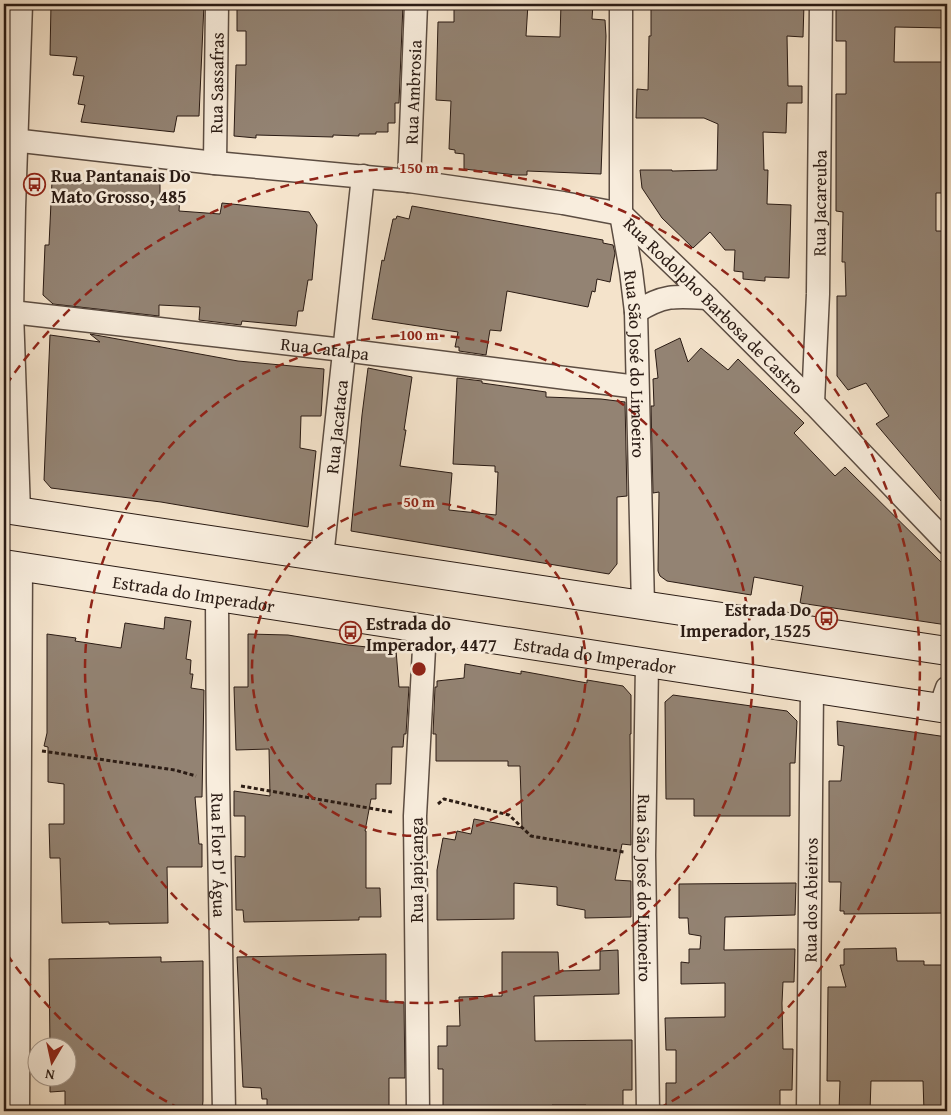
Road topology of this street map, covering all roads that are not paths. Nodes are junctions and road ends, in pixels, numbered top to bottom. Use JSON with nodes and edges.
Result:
{"nodes":[{"id":1,"x":21,"y":4,"type":"edge"},
{"id":2,"x":217,"y":4,"type":"edge"},
{"id":3,"x":416,"y":4,"type":"edge"},
{"id":4,"x":621,"y":4,"type":"edge"},
{"id":5,"x":821,"y":4,"type":"edge"},
{"id":6,"x":10,"y":139,"type":"edge"},
{"id":7,"x":215,"y":163,"type":"junction"},
{"id":8,"x":363,"y":176,"type":"junction"},
{"id":9,"x":409,"y":181,"type":"junction"},
{"id":10,"x":621,"y":214,"type":"junction"},
{"id":11,"x":708,"y":298,"type":"junction"},
{"id":12,"x":12,"y":312,"type":"junction"},
{"id":13,"x":636,"y":312,"type":"junction"},
{"id":14,"x":343,"y":350,"type":"junction"},
{"id":15,"x":637,"y":387,"type":"junction"},
{"id":16,"x":813,"y":403,"type":"junction"},
{"id":17,"x":11,"y":510,"type":"edge"},
{"id":18,"x":947,"y":543,"type":"edge"},
{"id":19,"x":322,"y":557,"type":"junction"},
{"id":20,"x":12,"y":565,"type":"edge"},
{"id":21,"x":216,"y":597,"type":"junction"},
{"id":22,"x":643,"y":606,"type":"junction"},
{"id":23,"x":425,"y":630,"type":"junction"},
{"id":24,"x":947,"y":651,"type":"edge"},
{"id":25,"x":647,"y":664,"type":"junction"},
{"id":26,"x":812,"y":689,"type":"junction"},
{"id":27,"x":945,"y":702,"type":"edge"},
{"id":28,"x":18,"y":1111,"type":"edge"},
{"id":29,"x":224,"y":1111,"type":"edge"},
{"id":30,"x":418,"y":1111,"type":"edge"},
{"id":31,"x":648,"y":1111,"type":"edge"},
{"id":32,"x":808,"y":1111,"type":"edge"}],
"edges":[{"from":1,"to":6,"type":"street"},
{"from":2,"to":7,"type":"street","name":"Rua Sassafras"},
{"from":3,"to":9,"type":"street","name":"Rua Ambrosia"},
{"from":4,"to":10,"type":"street","name":"Rua São José do Limoeiro"},
{"from":5,"to":16,"type":"street","name":"Rua Jacareuba"},
{"from":6,"to":7,"type":"street","name":"Rua Rodolpho Barbosa de Castro"},
{"from":6,"to":12,"type":"street"},
{"from":7,"to":8,"type":"street","name":"Rua Rodolpho Barbosa de Castro"},
{"from":8,"to":9,"type":"street","name":"Rua Rodolpho Barbosa de Castro"},
{"from":8,"to":14,"type":"street","name":"Rua Jacataca"},
{"from":9,"to":10,"type":"street","name":"Rua Rodolpho Barbosa de Castro"},
{"from":10,"to":11,"type":"street","name":"Rua Rodolpho Barbosa de Castro"},
{"from":10,"to":13,"type":"street","name":"Rua São José do Limoeiro"},
{"from":11,"to":13,"type":"street"},
{"from":11,"to":16,"type":"street","name":"Rua Rodolpho Barbosa de Castro"},
{"from":12,"to":14,"type":"street","name":"Rua Catalpa"},
{"from":12,"to":17,"type":"street"},
{"from":13,"to":15,"type":"street","name":"Rua São José do Limoeiro"},
{"from":14,"to":15,"type":"street","name":"Rua Catalpa"},
{"from":14,"to":19,"type":"street","name":"Rua Jacataca"},
{"from":15,"to":22,"type":"street","name":"Rua São José do Limoeiro"},
{"from":16,"to":18,"type":"street","name":"Rua Rodolpho Barbosa de Castro"},
{"from":17,"to":19,"type":"main road"},
{"from":19,"to":22,"type":"main road"},
{"from":20,"to":21,"type":"main road","name":"Estrada do Imperador"},
{"from":20,"to":28,"type":"street"},
{"from":21,"to":23,"type":"main road","name":"Estrada do Imperador"},
{"from":21,"to":29,"type":"street","name":"Rua Flor D' Água"},
{"from":22,"to":24,"type":"main road"},
{"from":23,"to":25,"type":"main road","name":"Estrada do Imperador"},
{"from":23,"to":30,"type":"street","name":"Rua Japiçanga"},
{"from":25,"to":26,"type":"main road","name":"Estrada do Imperador"},
{"from":25,"to":31,"type":"street","name":"Rua São José do Limoeiro"},
{"from":26,"to":27,"type":"main road","name":"Estrada do Imperador"},
{"from":26,"to":32,"type":"street","name":"Rua dos Abieiros"}]}
